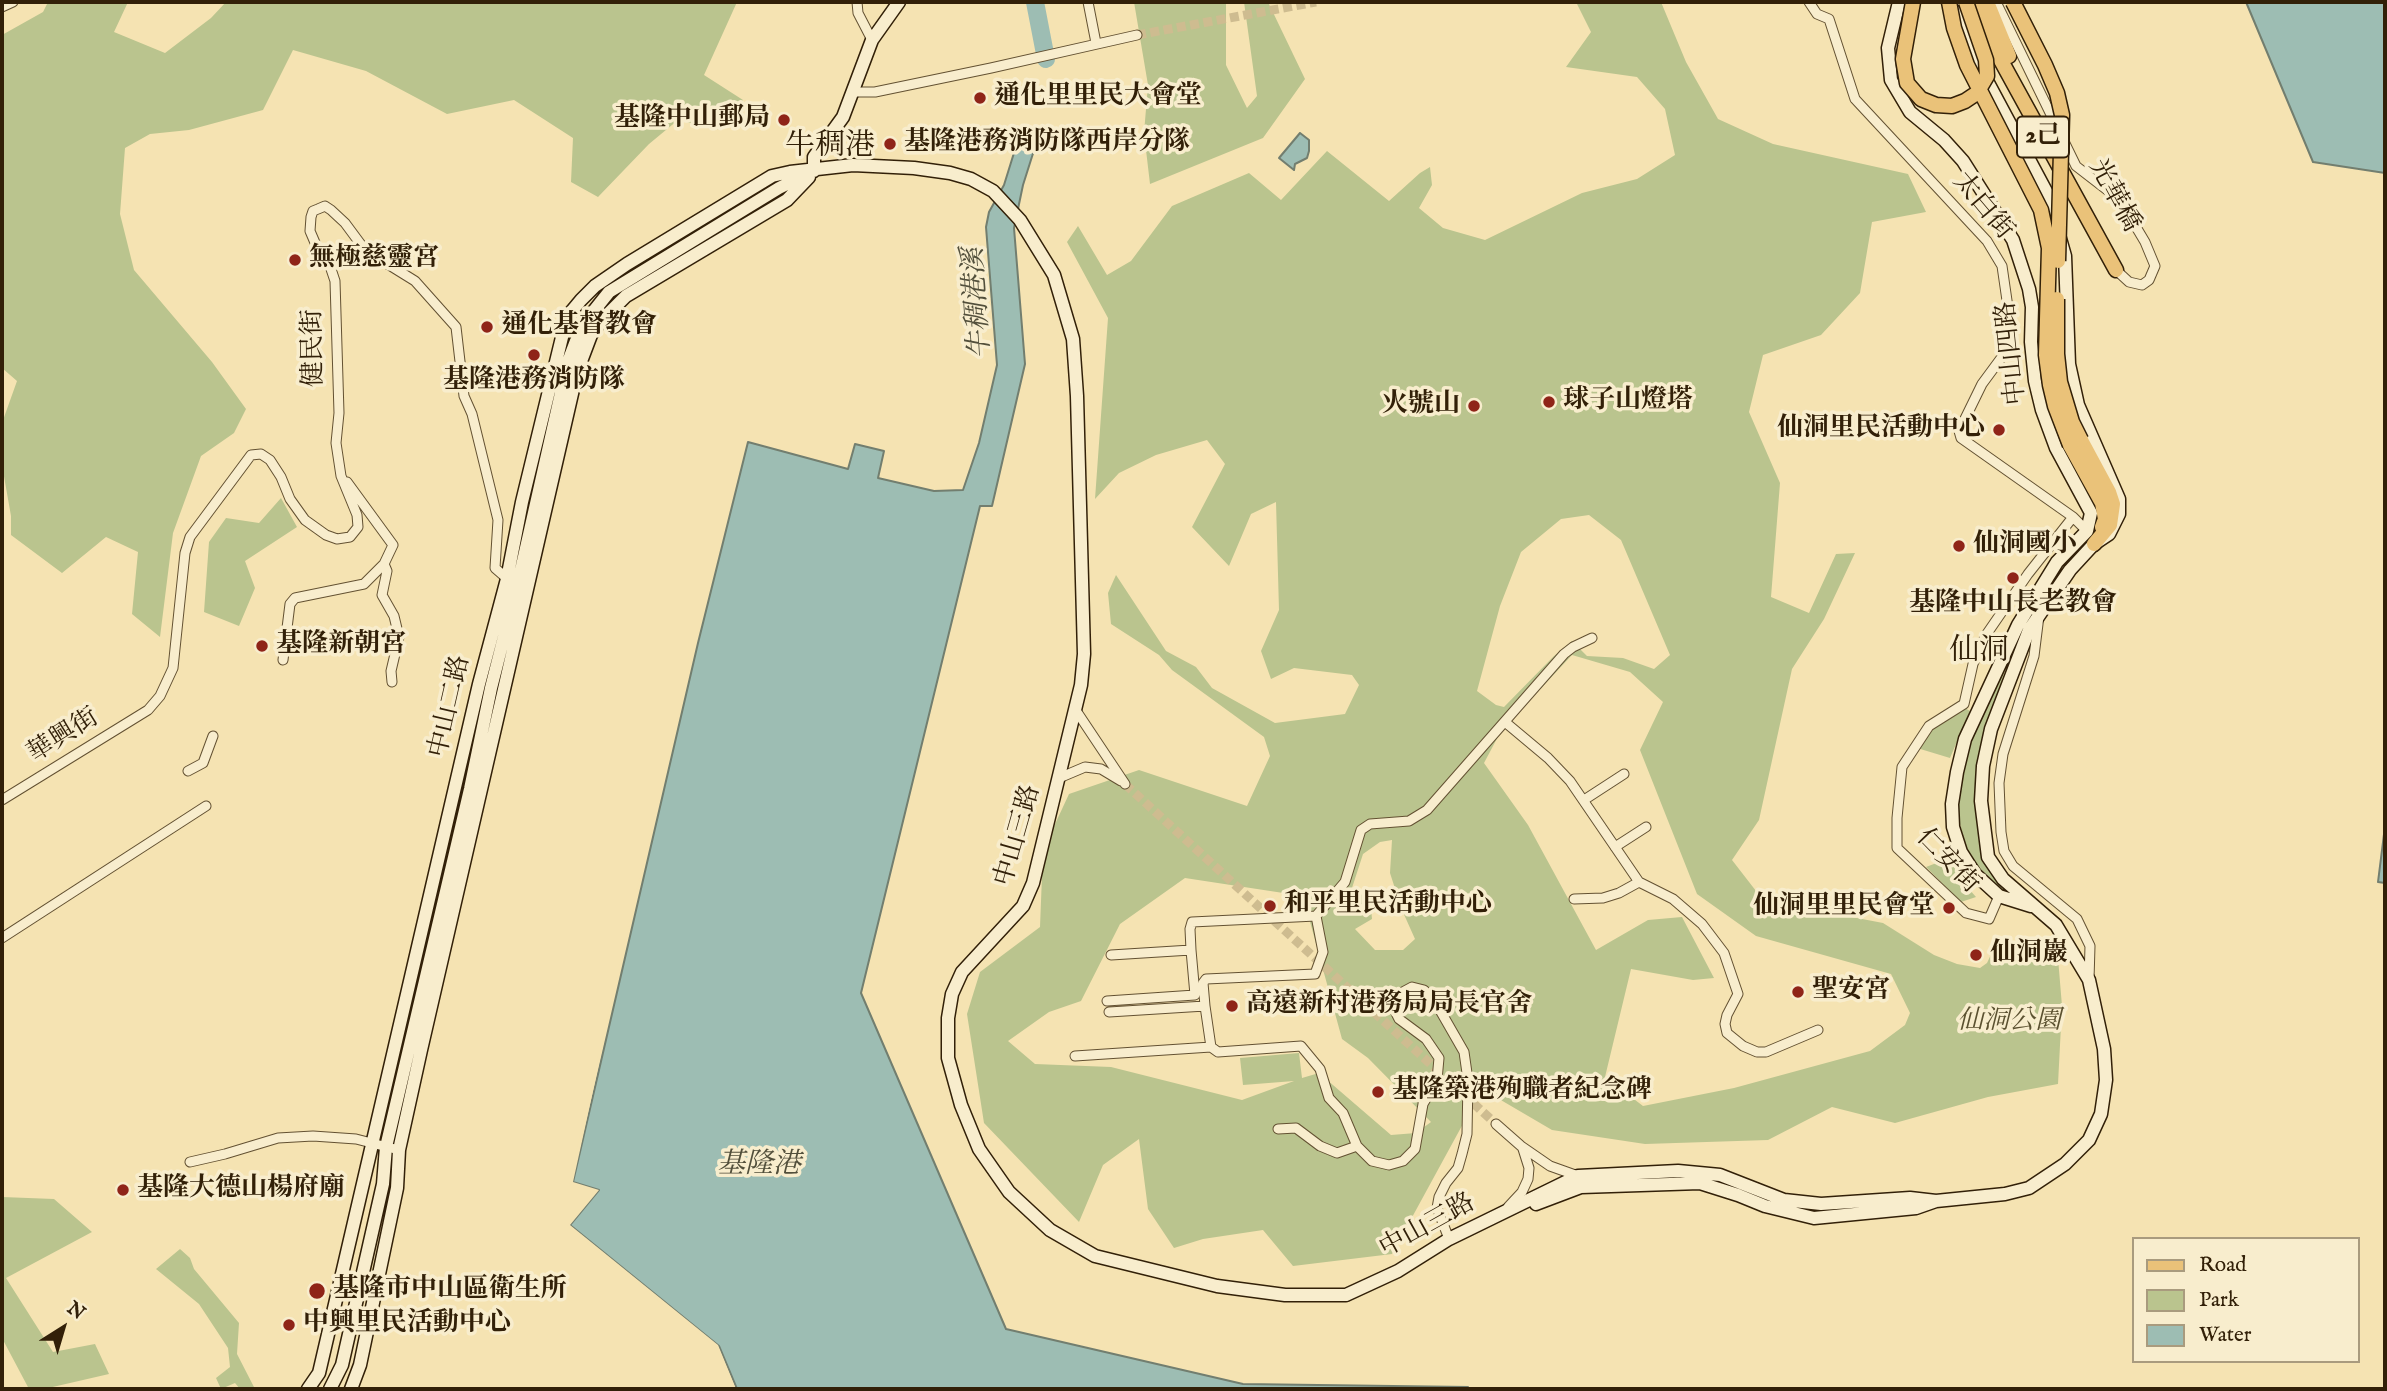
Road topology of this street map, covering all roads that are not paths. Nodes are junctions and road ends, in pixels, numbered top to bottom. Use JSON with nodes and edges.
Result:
{"nodes":[{"id":1,"x":13,"y":2,"type":"edge"},
{"id":2,"x":857,"y":2,"type":"edge"},
{"id":3,"x":899,"y":2,"type":"edge"},
{"id":4,"x":1088,"y":2,"type":"edge"},
{"id":5,"x":1809,"y":2,"type":"edge"},
{"id":6,"x":1899,"y":2,"type":"edge"},
{"id":7,"x":1913,"y":2,"type":"edge"},
{"id":8,"x":1949,"y":2,"type":"edge"},
{"id":9,"x":1955,"y":2,"type":"edge"},
{"id":10,"x":1966,"y":2,"type":"edge"},
{"id":11,"x":1973,"y":2,"type":"edge"},
{"id":12,"x":1987,"y":2,"type":"edge"},
{"id":13,"x":1996,"y":2,"type":"edge"},
{"id":14,"x":2013,"y":2,"type":"edge"},
{"id":15,"x":2,"y":7,"type":"edge"},
{"id":16,"x":1138,"y":35,"type":"tunnel mouth"},
{"id":17,"x":872,"y":40,"type":"junction"},
{"id":18,"x":1096,"y":43,"type":"junction"},
{"id":19,"x":852,"y":92,"type":"junction"},
{"id":20,"x":814,"y":171,"type":"junction"},
{"id":21,"x":993,"y":191,"type":"joint"},
{"id":22,"x":2119,"y":267,"type":"junction"},
{"id":23,"x":341,"y":476,"type":"junction"},
{"id":24,"x":2097,"y":482,"type":"junction"},
{"id":25,"x":2073,"y":517,"type":"junction"},
{"id":26,"x":2087,"y":531,"type":"junction"},
{"id":27,"x":2094,"y":544,"type":"junction"},
{"id":28,"x":384,"y":564,"type":"junction"},
{"id":29,"x":517,"y":583,"type":"junction"},
{"id":30,"x":2039,"y":615,"type":"junction"},
{"id":31,"x":1592,"y":638,"type":"dead end"},
{"id":32,"x":283,"y":660,"type":"dead end"},
{"id":33,"x":392,"y":682,"type":"dead end"},
{"id":34,"x":1075,"y":709,"type":"junction"},
{"id":35,"x":148,"y":710,"type":"joint"},
{"id":36,"x":1505,"y":723,"type":"junction"},
{"id":37,"x":213,"y":736,"type":"dead end"},
{"id":38,"x":188,"y":771,"type":"dead end"},
{"id":39,"x":1624,"y":774,"type":"dead end"},
{"id":40,"x":1059,"y":778,"type":"junction"},
{"id":41,"x":2,"y":800,"type":"edge"},
{"id":42,"x":1584,"y":800,"type":"junction"},
{"id":43,"x":206,"y":806,"type":"dead end"},
{"id":44,"x":1646,"y":827,"type":"dead end"},
{"id":45,"x":1615,"y":847,"type":"junction"},
{"id":46,"x":1639,"y":882,"type":"junction"},
{"id":47,"x":1999,"y":896,"type":"junction"},
{"id":48,"x":1574,"y":899,"type":"dead end"},
{"id":49,"x":2035,"y":907,"type":"junction"},
{"id":50,"x":1316,"y":916,"type":"junction"},
{"id":51,"x":2,"y":938,"type":"edge"},
{"id":52,"x":1191,"y":950,"type":"junction"},
{"id":53,"x":1111,"y":955,"type":"dead end"},
{"id":54,"x":2090,"y":980,"type":"junction"},
{"id":55,"x":1107,"y":1001,"type":"dead end"},
{"id":56,"x":1205,"y":1006,"type":"junction"},
{"id":57,"x":1109,"y":1012,"type":"dead end"},
{"id":58,"x":1818,"y":1031,"type":"dead end"},
{"id":59,"x":1211,"y":1047,"type":"junction"},
{"id":60,"x":1075,"y":1056,"type":"dead end"},
{"id":61,"x":1496,"y":1124,"type":"tunnel mouth"},
{"id":62,"x":1278,"y":1129,"type":"dead end"},
{"id":63,"x":379,"y":1145,"type":"junction"},
{"id":64,"x":1357,"y":1146,"type":"junction"},
{"id":65,"x":1521,"y":1146,"type":"junction"},
{"id":66,"x":399,"y":1150,"type":"junction"},
{"id":67,"x":190,"y":1162,"type":"dead end"},
{"id":68,"x":1578,"y":1176,"type":"junction"},
{"id":69,"x":1936,"y":1201,"type":"junction"},
{"id":70,"x":1502,"y":1213,"type":"junction"},
{"id":71,"x":1449,"y":1239,"type":"junction"},
{"id":72,"x":308,"y":1389,"type":"edge"},
{"id":73,"x":330,"y":1389,"type":"edge"},
{"id":74,"x":351,"y":1389,"type":"edge"}],
"edges":[{"from":1,"to":15,"type":"street"},
{"from":2,"to":17,"type":"street"},
{"from":3,"to":17,"type":"street"},
{"from":4,"to":18,"type":"street"},
{"from":5,"to":25,"type":"street","name":"太白街"},
{"from":6,"to":26,"type":"street","name":"中山四路"},
{"from":7,"to":10,"type":"main road","bridge":true},
{"from":8,"to":24,"type":"main road","bridge":true},
{"from":9,"to":27,"type":"street","name":"中山三路"},
{"from":11,"to":22,"type":"main road","name":"光華橋","number":"2己","bridge":true},
{"from":12,"to":22,"type":"main road","name":"光華橋","number":"2己","bridge":true},
{"from":13,"to":22,"type":"street"},
{"from":14,"to":24,"type":"main road","bridge":true},
{"from":16,"to":18,"type":"street"},
{"from":17,"to":19,"type":"street"},
{"from":18,"to":19,"type":"street"},
{"from":19,"to":20,"type":"street"},
{"from":20,"to":21,"type":"street","name":"中山二路"},
{"from":20,"to":29,"type":"street","name":"中山二路"},
{"from":20,"to":29,"type":"street","name":"中山二路"},
{"from":21,"to":34,"type":"street","name":"中山三路"},
{"from":23,"to":28,"type":"street"},
{"from":23,"to":29,"type":"street","name":"健民街"},
{"from":23,"to":35,"type":"street","name":"健民街"},
{"from":24,"to":27,"type":"main road"},
{"from":25,"to":26,"type":"street","name":"太白街"},
{"from":25,"to":47,"type":"street","name":"仁安街"},
{"from":26,"to":47,"type":"street"},
{"from":27,"to":30,"type":"street","name":"中山三路"},
{"from":28,"to":32,"type":"street"},
{"from":28,"to":33,"type":"street"},
{"from":29,"to":63,"type":"street","name":"中山二路"},
{"from":29,"to":66,"type":"street"},
{"from":30,"to":49,"type":"street","name":"中山三路"},
{"from":30,"to":54,"type":"street"},
{"from":31,"to":36,"type":"street"},
{"from":34,"to":40,"type":"street","name":"中山三路"},
{"from":34,"to":40,"type":"street"},
{"from":35,"to":41,"type":"street","name":"華興街"},
{"from":36,"to":42,"type":"street"},
{"from":36,"to":50,"type":"street"},
{"from":37,"to":38,"type":"street"},
{"from":39,"to":42,"type":"street"},
{"from":40,"to":71,"type":"street","name":"中山三路"},
{"from":42,"to":45,"type":"street"},
{"from":43,"to":51,"type":"street"},
{"from":44,"to":45,"type":"street"},
{"from":45,"to":46,"type":"street"},
{"from":46,"to":48,"type":"street"},
{"from":46,"to":58,"type":"street"},
{"from":47,"to":49,"type":"street"},
{"from":49,"to":54,"type":"street","name":"中山三路"},
{"from":50,"to":52,"type":"street"},
{"from":50,"to":56,"type":"street"},
{"from":52,"to":53,"type":"street"},
{"from":52,"to":55,"type":"street"},
{"from":54,"to":69,"type":"street","name":"中山三路"},
{"from":56,"to":57,"type":"street"},
{"from":56,"to":59,"type":"street"},
{"from":59,"to":60,"type":"street"},
{"from":59,"to":64,"type":"street"},
{"from":61,"to":65,"type":"street"},
{"from":62,"to":64,"type":"street"},
{"from":63,"to":66,"type":"street"},
{"from":63,"to":67,"type":"street"},
{"from":63,"to":72,"type":"street","name":"中山二路"},
{"from":63,"to":73,"type":"street","name":"中山二路"},
{"from":64,"to":71,"type":"street"},
{"from":65,"to":68,"type":"street"},
{"from":65,"to":70,"type":"street"},
{"from":66,"to":74,"type":"street"},
{"from":68,"to":69,"type":"street","name":"中山三路"},
{"from":68,"to":70,"type":"street","name":"中山三路"},
{"from":69,"to":70,"type":"street","name":"中山三路"},
{"from":70,"to":71,"type":"street","name":"中山三路"}]}
